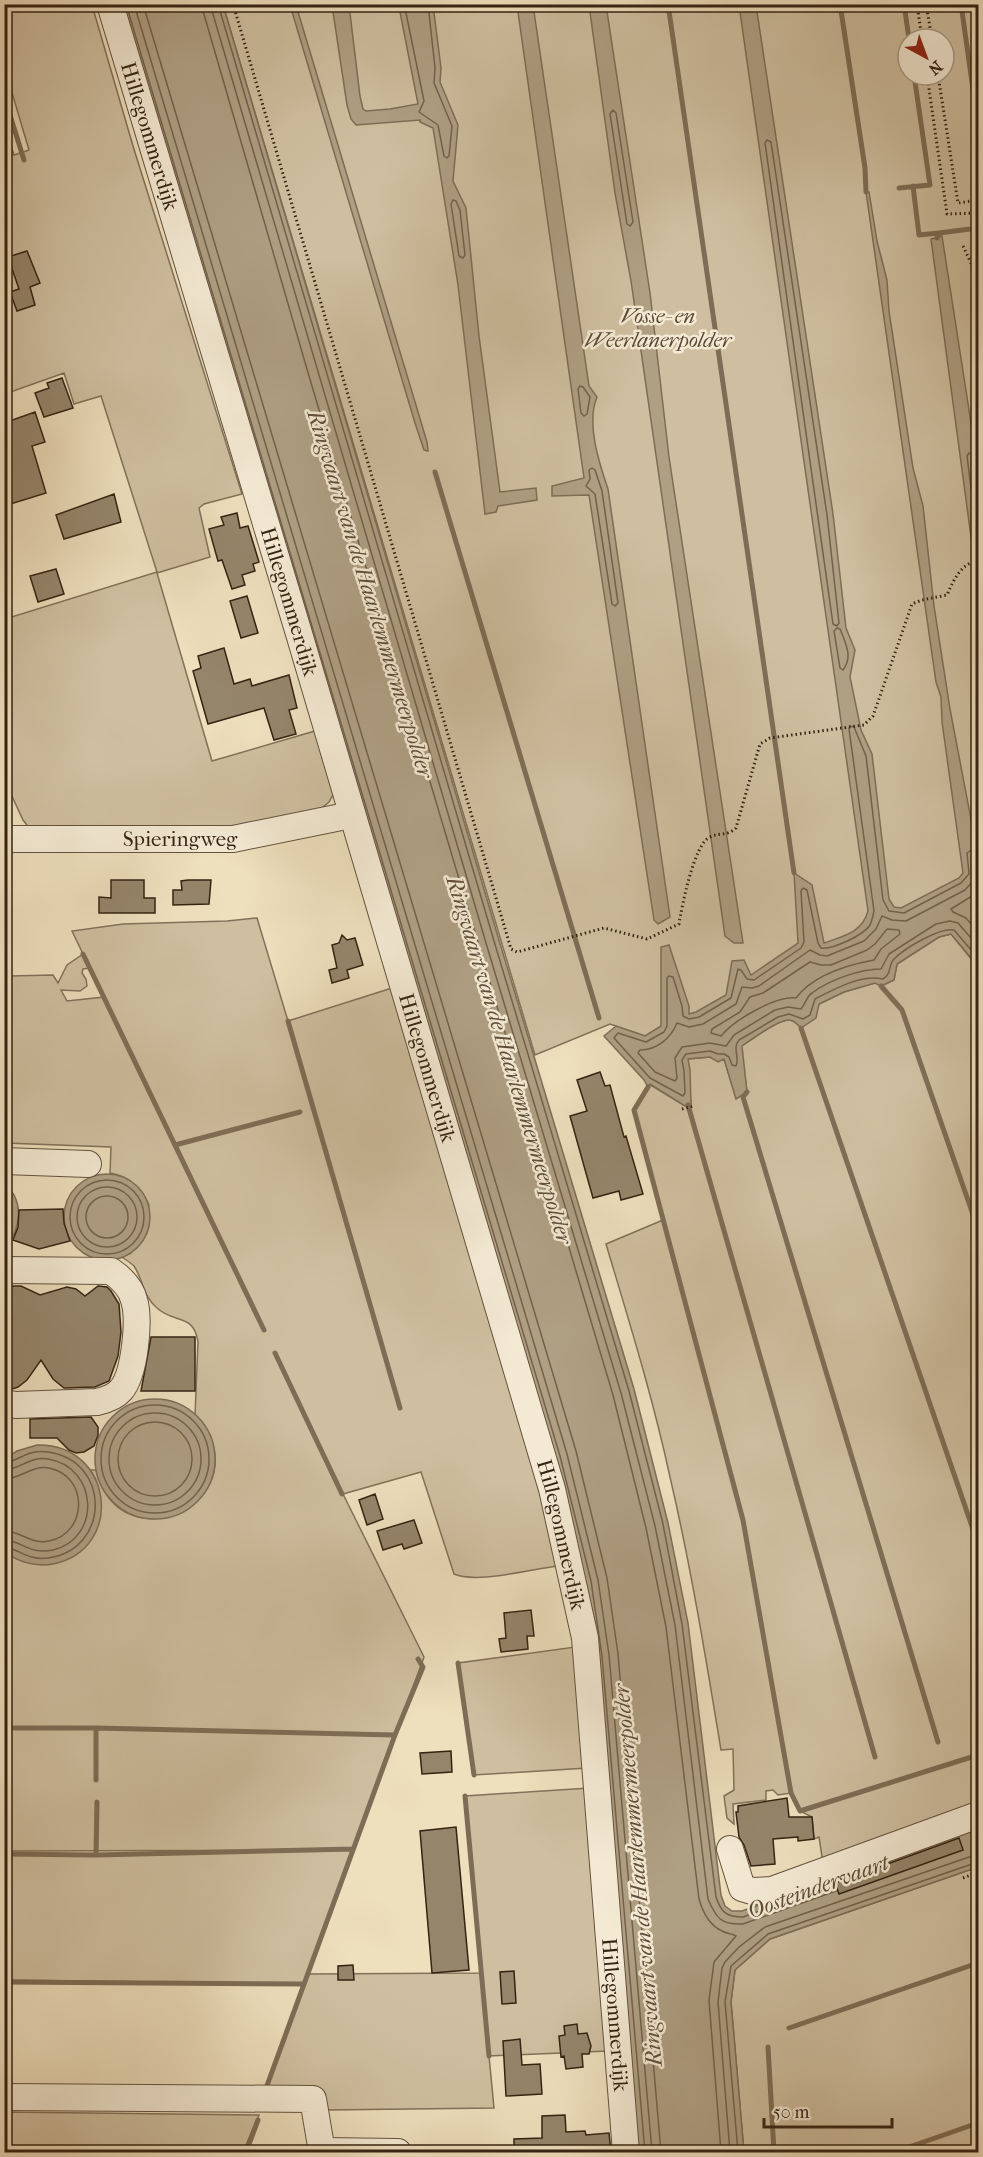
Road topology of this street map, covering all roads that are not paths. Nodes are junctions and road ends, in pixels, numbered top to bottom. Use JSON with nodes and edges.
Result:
{"nodes":[{"id":1,"x":110,"y":4,"type":"edge"},
{"id":2,"x":351,"y":815,"type":"junction"},
{"id":3,"x":4,"y":839,"type":"edge"},
{"id":4,"x":4,"y":1161,"type":"edge"},
{"id":5,"x":88,"y":1164,"type":"dead end"},
{"id":6,"x":4,"y":1270,"type":"edge"},
{"id":7,"x":4,"y":1403,"type":"edge"},
{"id":8,"x":978,"y":1815,"type":"edge"},
{"id":9,"x":730,"y":1849,"type":"dead end"},
{"id":10,"x":4,"y":2097,"type":"edge"},
{"id":11,"x":322,"y":2152,"type":"edge"},
{"id":12,"x":398,"y":2152,"type":"edge"},
{"id":13,"x":626,"y":2152,"type":"edge"}],
"edges":[{"from":1,"to":2,"type":"street","name":"Hillegommerdijk"},
{"from":2,"to":3,"type":"street","name":"Spieringweg"},
{"from":2,"to":13,"type":"street","name":"Hillegommerdijk"},
{"from":4,"to":5,"type":"street"},
{"from":6,"to":7,"type":"street"},
{"from":8,"to":9,"type":"street"},
{"from":10,"to":11,"type":"street"},
{"from":11,"to":12,"type":"street"}]}
